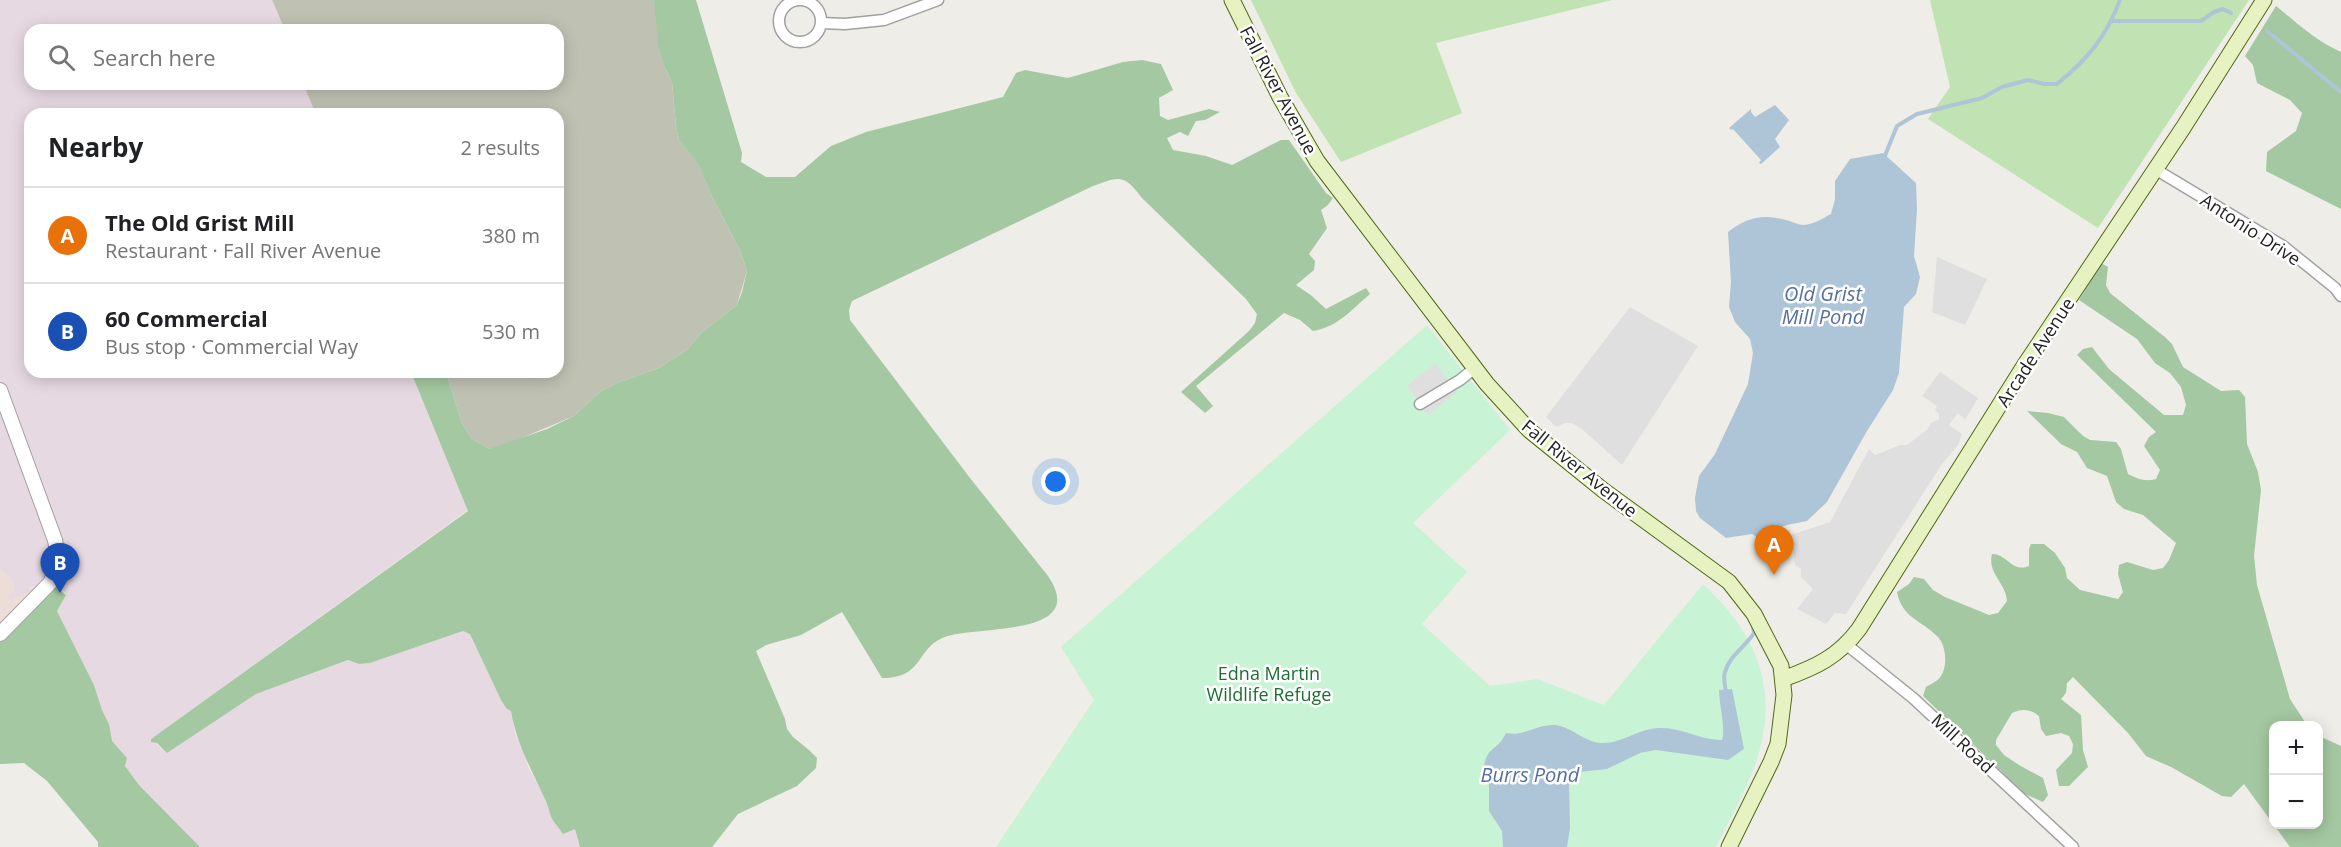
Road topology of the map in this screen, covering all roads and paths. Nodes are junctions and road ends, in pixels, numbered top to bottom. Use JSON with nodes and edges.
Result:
{"nodes":[{"id":1,"x":938,"y":0,"type":"edge"},
{"id":2,"x":1232,"y":0,"type":"edge"},
{"id":3,"x":2264,"y":0,"type":"edge"},
{"id":4,"x":821,"y":23,"type":"dead end"},
{"id":5,"x":2155,"y":169,"type":"junction"},
{"id":6,"x":2341,"y":296,"type":"edge"},
{"id":7,"x":1475,"y":368,"type":"junction"},
{"id":8,"x":0,"y":390,"type":"edge"},
{"id":9,"x":1420,"y":404,"type":"dead end"},
{"id":10,"x":0,"y":634,"type":"edge"},
{"id":11,"x":1847,"y":645,"type":"junction"},
{"id":12,"x":1784,"y":679,"type":"junction"},
{"id":13,"x":1729,"y":847,"type":"edge"},
{"id":14,"x":2073,"y":847,"type":"edge"}],
"edges":[{"from":1,"to":4,"type":"street"},
{"from":2,"to":7,"type":"main road","name":"Fall River Avenue"},
{"from":3,"to":5,"type":"main road","name":"Arcade Avenue"},
{"from":5,"to":6,"type":"street","name":"Antonio Drive"},
{"from":5,"to":11,"type":"main road","name":"Arcade Avenue"},
{"from":7,"to":9,"type":"street"},
{"from":7,"to":12,"type":"main road","name":"Fall River Avenue"},
{"from":8,"to":10,"type":"street"},
{"from":11,"to":12,"type":"main road","name":"Arcade Avenue"},
{"from":11,"to":14,"type":"street","name":"Mill Road"},
{"from":12,"to":13,"type":"main road","name":"Fall River Avenue"}]}
